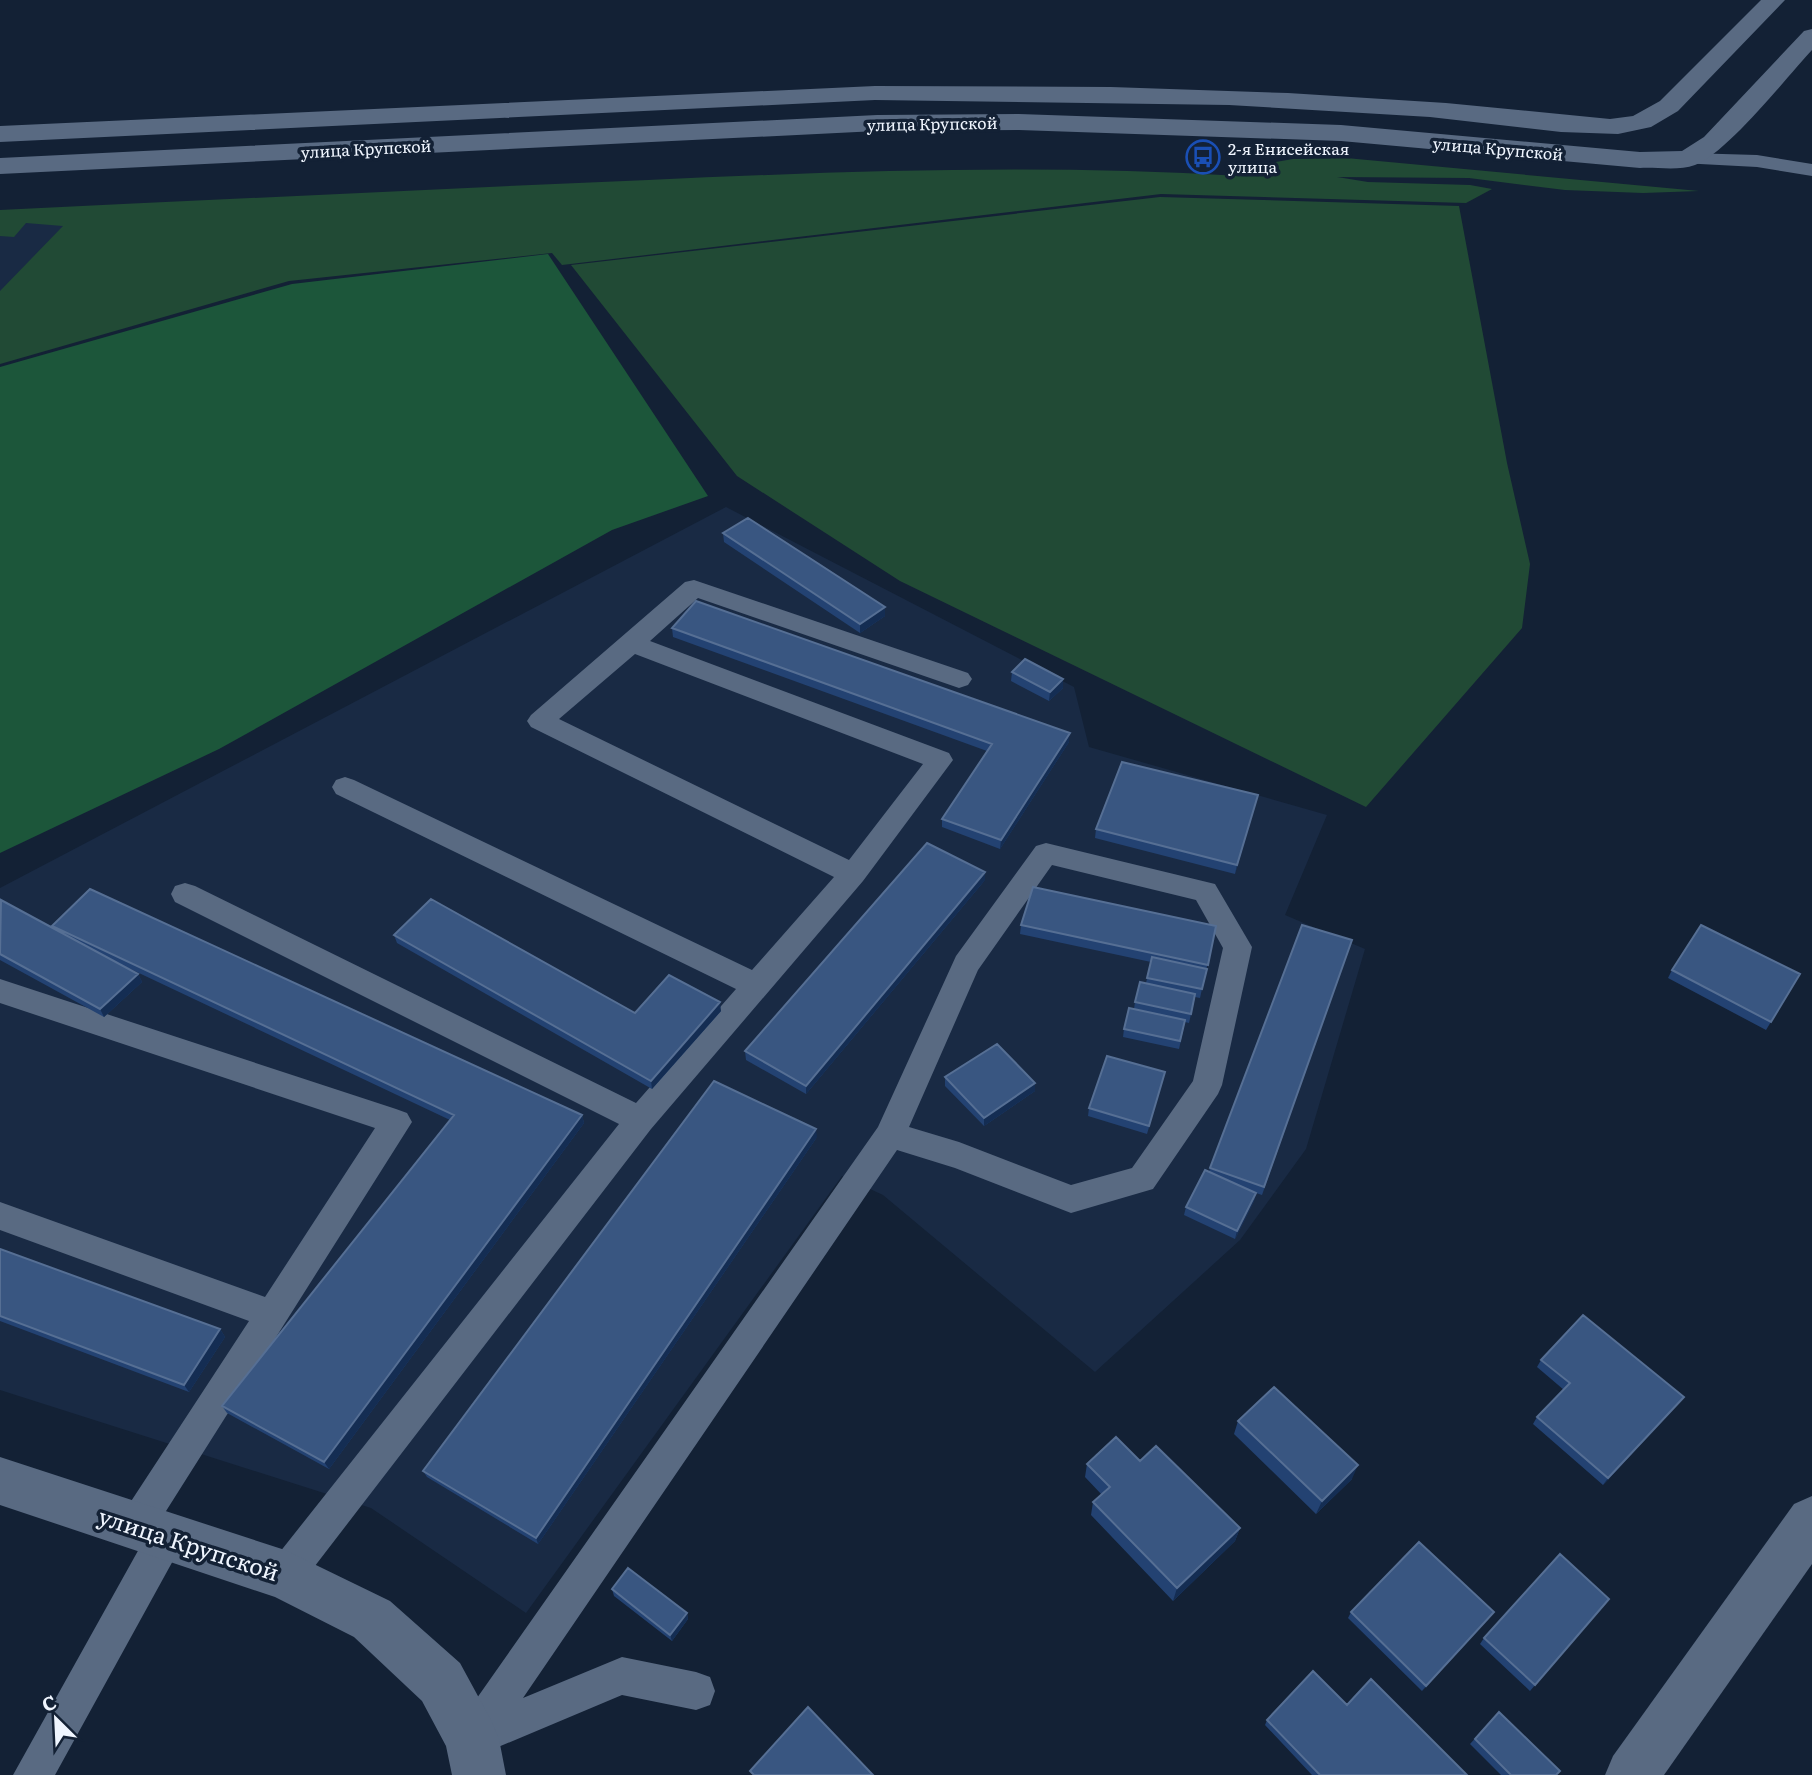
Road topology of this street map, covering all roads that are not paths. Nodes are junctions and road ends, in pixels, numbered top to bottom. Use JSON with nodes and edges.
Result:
{"nodes":[{"id":1,"x":1774,"y":0,"type":"edge"},
{"id":2,"x":1812,"y":36,"type":"edge"},
{"id":3,"x":0,"y":134,"type":"edge"},
{"id":4,"x":1688,"y":159,"type":"junction"},
{"id":5,"x":0,"y":166,"type":"edge"},
{"id":6,"x":1812,"y":170,"type":"edge"},
{"id":7,"x":632,"y":643,"type":"junction"},
{"id":8,"x":959,"y":678,"type":"dead end"},
{"id":9,"x":345,"y":787,"type":"dead end"},
{"id":10,"x":853,"y":874,"type":"junction"},
{"id":11,"x":185,"y":894,"type":"dead end"},
{"id":12,"x":755,"y":985,"type":"junction"},
{"id":13,"x":0,"y":991,"type":"edge"},
{"id":14,"x":640,"y":1120,"type":"junction"},
{"id":15,"x":890,"y":1135,"type":"junction"},
{"id":16,"x":0,"y":1216,"type":"edge"},
{"id":17,"x":273,"y":1315,"type":"junction"},
{"id":18,"x":0,"y":1481,"type":"edge"},
{"id":19,"x":1812,"y":1521,"type":"edge"},
{"id":20,"x":152,"y":1530,"type":"junction"},
{"id":21,"x":285,"y":1575,"type":"junction"},
{"id":22,"x":696,"y":1691,"type":"dead end"},
{"id":23,"x":475,"y":1757,"type":"edge"},
{"id":24,"x":33,"y":1775,"type":"edge"},
{"id":25,"x":1632,"y":1775,"type":"edge"}],
"edges":[{"from":1,"to":3,"type":"main road","name":"улица Крупской"},
{"from":2,"to":4,"type":"main road"},
{"from":4,"to":5,"type":"main road","name":"улица Крупской"},
{"from":4,"to":6,"type":"lane"},
{"from":7,"to":8,"type":"lane"},
{"from":7,"to":10,"type":"lane"},
{"from":7,"to":10,"type":"lane"},
{"from":9,"to":12,"type":"lane"},
{"from":10,"to":12,"type":"lane"},
{"from":11,"to":14,"type":"lane"},
{"from":12,"to":14,"type":"lane"},
{"from":13,"to":17,"type":"lane"},
{"from":14,"to":21,"type":"lane"},
{"from":15,"to":15,"type":"lane"},
{"from":15,"to":23,"type":"lane"},
{"from":16,"to":17,"type":"lane"},
{"from":17,"to":20,"type":"lane"},
{"from":18,"to":20,"type":"main road","name":"улица Крупской"},
{"from":19,"to":25,"type":"main road"},
{"from":20,"to":21,"type":"main road","name":"улица Крупской"},
{"from":20,"to":24,"type":"lane"},
{"from":21,"to":23,"type":"main road","name":"улица Крупской"},
{"from":22,"to":23,"type":"lane"}]}
